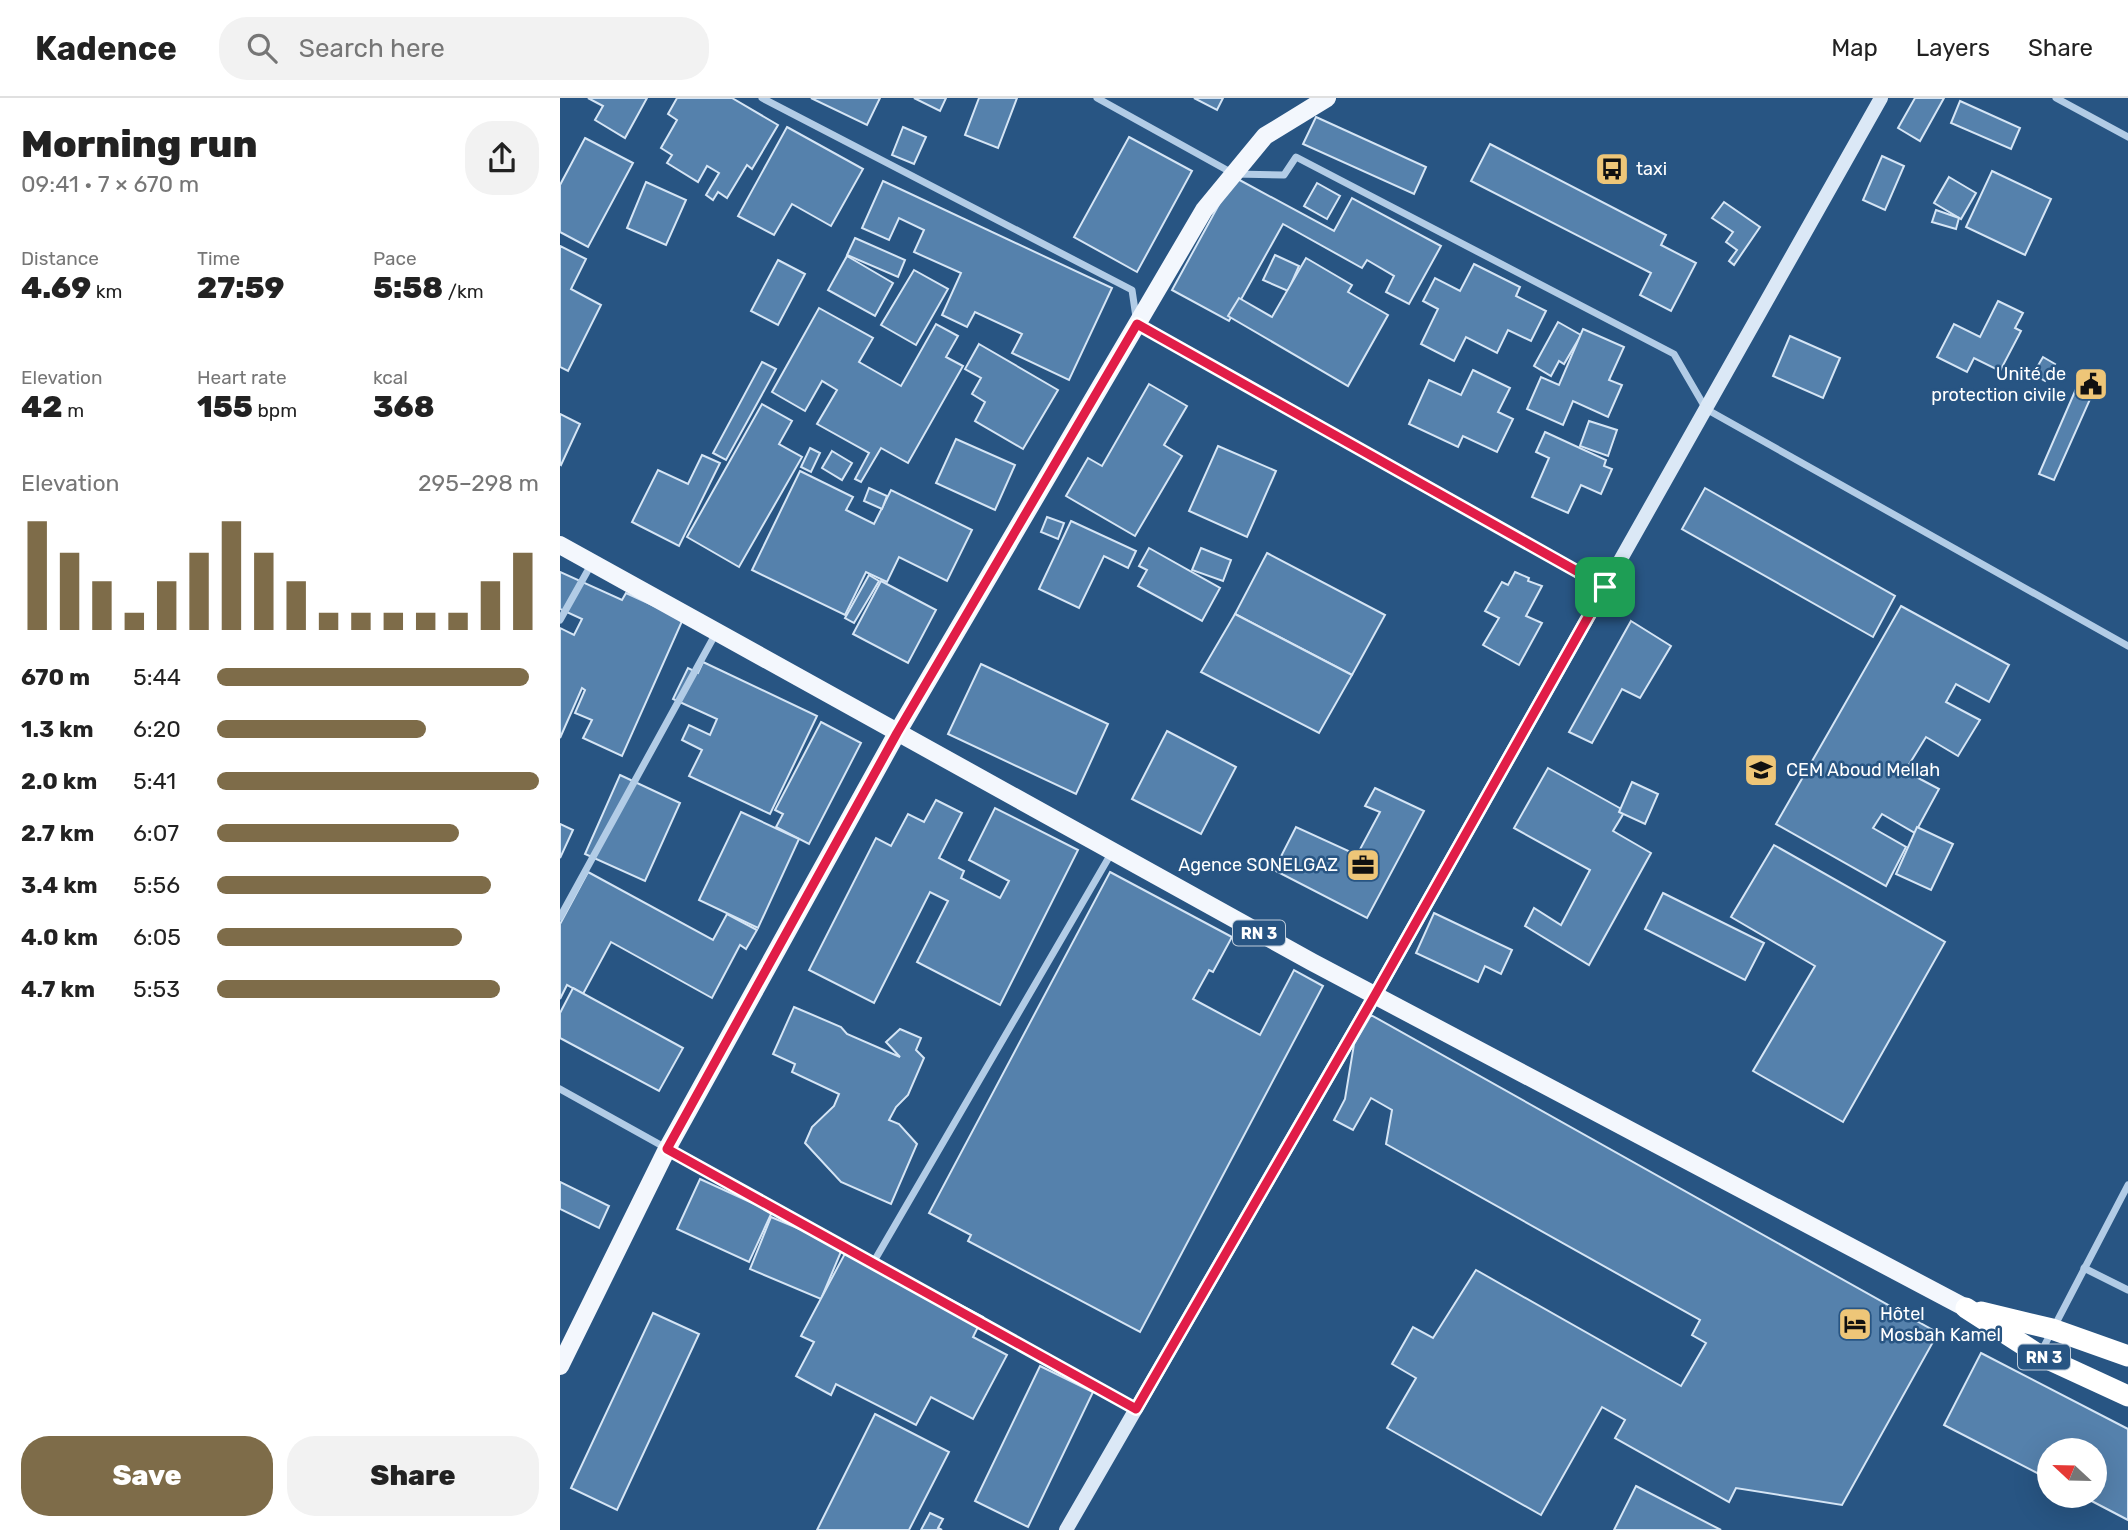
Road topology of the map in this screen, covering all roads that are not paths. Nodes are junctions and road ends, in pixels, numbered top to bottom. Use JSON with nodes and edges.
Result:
{"nodes":[{"id":1,"x":762,"y":98,"type":"edge"},
{"id":2,"x":1097,"y":98,"type":"edge"},
{"id":3,"x":1327,"y":98,"type":"edge"},
{"id":4,"x":1881,"y":98,"type":"edge"},
{"id":5,"x":2056,"y":98,"type":"edge"},
{"id":6,"x":2128,"y":136,"type":"edge"},
{"id":7,"x":1234,"y":174,"type":"junction"},
{"id":8,"x":1137,"y":324,"type":"junction"},
{"id":9,"x":1706,"y":409,"type":"junction"},
{"id":10,"x":560,"y":545,"type":"edge"},
{"id":11,"x":593,"y":563,"type":"junction"},
{"id":12,"x":1605,"y":587,"type":"junction"},
{"id":13,"x":560,"y":620,"type":"edge"},
{"id":14,"x":716,"y":632,"type":"junction"},
{"id":15,"x":2128,"y":646,"type":"edge"},
{"id":16,"x":897,"y":733,"type":"junction"},
{"id":17,"x":1112,"y":852,"type":"junction"},
{"id":18,"x":560,"y":917,"type":"edge"},
{"id":19,"x":1375,"y":995,"type":"junction"},
{"id":20,"x":560,"y":1089,"type":"edge"},
{"id":21,"x":667,"y":1149,"type":"junction"},
{"id":22,"x":2128,"y":1185,"type":"edge"},
{"id":23,"x":873,"y":1263,"type":"junction"},
{"id":24,"x":2084,"y":1268,"type":"junction"},
{"id":25,"x":2128,"y":1290,"type":"edge"},
{"id":26,"x":1966,"y":1308,"type":"junction"},
{"id":27,"x":2052,"y":1329,"type":"junction"},
{"id":28,"x":2039,"y":1355,"type":"junction"},
{"id":29,"x":2128,"y":1356,"type":"edge"},
{"id":30,"x":560,"y":1366,"type":"edge"},
{"id":31,"x":2128,"y":1396,"type":"edge"},
{"id":32,"x":1136,"y":1409,"type":"junction"},
{"id":33,"x":1066,"y":1530,"type":"edge"}],
"edges":[{"from":1,"to":8,"type":"street"},
{"from":2,"to":7,"type":"street"},
{"from":3,"to":7,"type":"main road"},
{"from":4,"to":9,"type":"street"},
{"from":5,"to":6,"type":"street"},
{"from":7,"to":8,"type":"main road"},
{"from":7,"to":9,"type":"street"},
{"from":8,"to":12,"type":"street"},
{"from":8,"to":16,"type":"main road"},
{"from":9,"to":12,"type":"street"},
{"from":9,"to":15,"type":"street"},
{"from":10,"to":11,"type":"main road","number":"RN 3"},
{"from":11,"to":13,"type":"street"},
{"from":11,"to":14,"type":"main road","number":"RN 3"},
{"from":12,"to":19,"type":"street"},
{"from":14,"to":16,"type":"main road","number":"RN 3"},
{"from":14,"to":18,"type":"street"},
{"from":16,"to":17,"type":"main road","number":"RN 3"},
{"from":16,"to":21,"type":"main road"},
{"from":17,"to":19,"type":"main road","number":"RN 3"},
{"from":17,"to":23,"type":"street"},
{"from":19,"to":26,"type":"main road","number":"RN 3"},
{"from":19,"to":32,"type":"street"},
{"from":20,"to":21,"type":"street"},
{"from":21,"to":23,"type":"street"},
{"from":21,"to":30,"type":"main road"},
{"from":22,"to":24,"type":"street"},
{"from":23,"to":32,"type":"street"},
{"from":24,"to":25,"type":"street"},
{"from":24,"to":27,"type":"street"},
{"from":26,"to":27,"type":"highway","number":"RN 3"},
{"from":26,"to":28,"type":"highway","number":"RN 3"},
{"from":27,"to":28,"type":"street"},
{"from":27,"to":29,"type":"highway","number":"RN 3"},
{"from":28,"to":31,"type":"highway","number":"RN 3"},
{"from":32,"to":33,"type":"street"}]}
